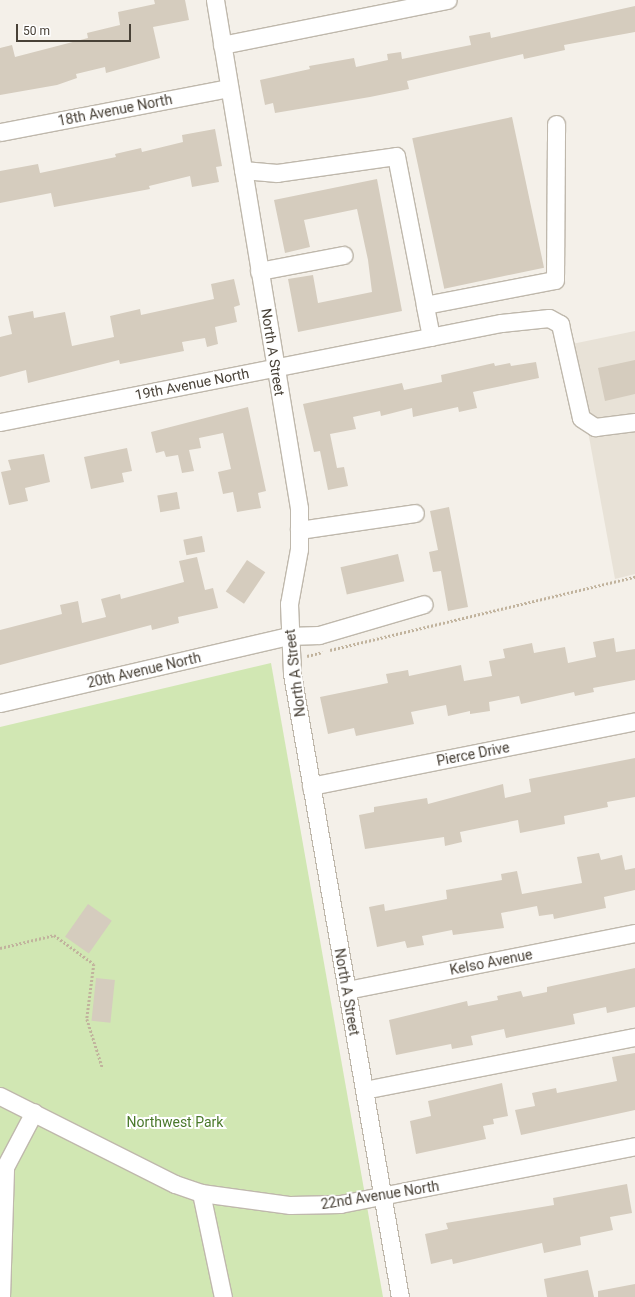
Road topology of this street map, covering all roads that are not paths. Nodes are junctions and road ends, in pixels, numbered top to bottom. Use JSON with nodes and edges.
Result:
{"nodes":[{"id":1,"x":215,"y":0,"type":"edge"},
{"id":2,"x":448,"y":0,"type":"edge"},
{"id":3,"x":222,"y":44,"type":"junction"},
{"id":4,"x":229,"y":88,"type":"junction"},
{"id":5,"x":556,"y":124,"type":"dead end"},
{"id":6,"x":0,"y":132,"type":"edge"},
{"id":7,"x":243,"y":170,"type":"junction"},
{"id":8,"x":344,"y":255,"type":"dead end"},
{"id":9,"x":259,"y":271,"type":"junction"},
{"id":10,"x":425,"y":305,"type":"junction"},
{"id":11,"x":430,"y":337,"type":"junction"},
{"id":12,"x":275,"y":368,"type":"junction"},
{"id":13,"x":0,"y":422,"type":"edge"},
{"id":14,"x":635,"y":422,"type":"edge"},
{"id":15,"x":415,"y":513,"type":"dead end"},
{"id":16,"x":299,"y":530,"type":"junction"},
{"id":17,"x":424,"y":604,"type":"dead end"},
{"id":18,"x":288,"y":636,"type":"junction"},
{"id":19,"x":0,"y":704,"type":"edge"},
{"id":20,"x":635,"y":721,"type":"edge"},
{"id":21,"x":311,"y":786,"type":"junction"},
{"id":22,"x":635,"y":933,"type":"edge"},
{"id":23,"x":346,"y":990,"type":"junction"},
{"id":24,"x":635,"y":1037,"type":"edge"},
{"id":25,"x":364,"y":1090,"type":"junction"},
{"id":26,"x":0,"y":1096,"type":"edge"},
{"id":27,"x":34,"y":1112,"type":"junction"},
{"id":28,"x":635,"y":1146,"type":"edge"},
{"id":29,"x":201,"y":1192,"type":"junction"},
{"id":30,"x":383,"y":1197,"type":"junction"},
{"id":31,"x":1,"y":1297,"type":"edge"},
{"id":32,"x":223,"y":1297,"type":"edge"},
{"id":33,"x":400,"y":1297,"type":"edge"}],
"edges":[{"from":1,"to":3,"type":"street","name":"North A Street"},
{"from":2,"to":3,"type":"street"},
{"from":3,"to":4,"type":"street","name":"North A Street"},
{"from":4,"to":6,"type":"street","name":"18th Avenue North"},
{"from":4,"to":7,"type":"street","name":"North A Street"},
{"from":5,"to":10,"type":"street"},
{"from":7,"to":9,"type":"street","name":"North A Street"},
{"from":7,"to":10,"type":"street"},
{"from":8,"to":9,"type":"street"},
{"from":9,"to":12,"type":"street","name":"North A Street"},
{"from":10,"to":11,"type":"street"},
{"from":11,"to":12,"type":"street","name":"19th Avenue North"},
{"from":11,"to":14,"type":"street","name":"19th Avenue North"},
{"from":12,"to":13,"type":"street","name":"19th Avenue North"},
{"from":12,"to":16,"type":"street","name":"North A Street"},
{"from":15,"to":16,"type":"street"},
{"from":16,"to":18,"type":"street","name":"North A Street"},
{"from":17,"to":18,"type":"street","name":"20th Avenue North"},
{"from":18,"to":19,"type":"street","name":"20th Avenue North"},
{"from":18,"to":21,"type":"street","name":"North A Street"},
{"from":20,"to":21,"type":"street","name":"Pierce Drive"},
{"from":21,"to":23,"type":"street","name":"North A Street"},
{"from":22,"to":23,"type":"street","name":"Kelso Avenue"},
{"from":23,"to":25,"type":"street","name":"North A Street"},
{"from":24,"to":25,"type":"street"},
{"from":25,"to":30,"type":"street","name":"North A Street"},
{"from":26,"to":27,"type":"street","name":"22nd Avenue North"},
{"from":27,"to":29,"type":"street","name":"22nd Avenue North"},
{"from":27,"to":31,"type":"street"},
{"from":28,"to":30,"type":"street","name":"22nd Avenue North"},
{"from":29,"to":30,"type":"street","name":"22nd Avenue North"},
{"from":29,"to":32,"type":"street"},
{"from":30,"to":33,"type":"street","name":"North A Street"}]}
